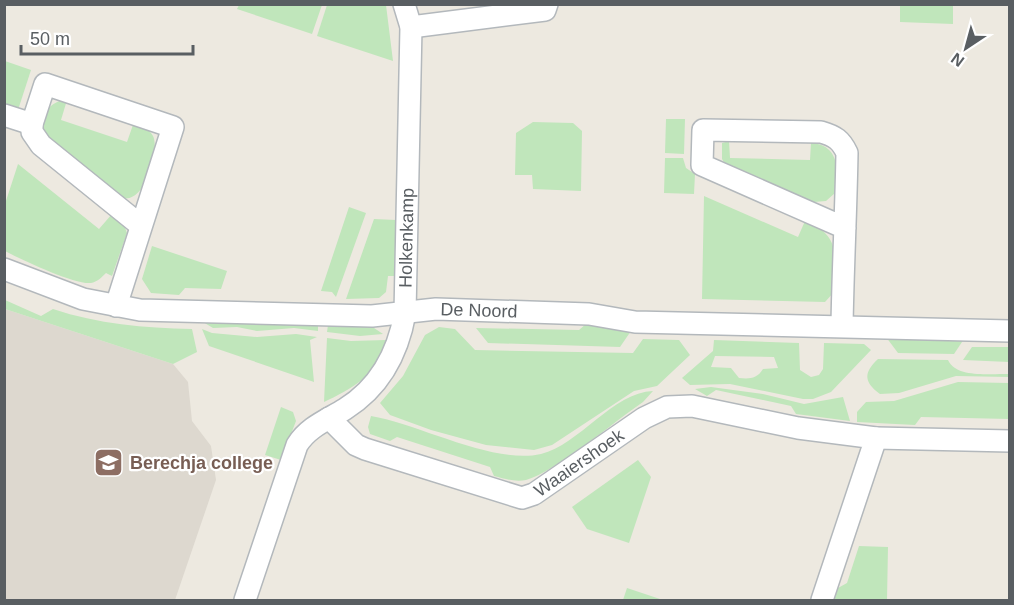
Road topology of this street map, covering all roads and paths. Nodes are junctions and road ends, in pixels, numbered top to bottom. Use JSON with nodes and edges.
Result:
{"nodes":[{"id":1,"x":404,"y":4,"type":"edge"},
{"id":2,"x":547,"y":4,"type":"edge"},
{"id":3,"x":411,"y":27,"type":"junction"},
{"id":4,"x":4,"y":115,"type":"edge"},
{"id":5,"x":32,"y":124,"type":"junction"},
{"id":6,"x":140,"y":225,"type":"junction"},
{"id":7,"x":845,"y":228,"type":"junction"},
{"id":8,"x":4,"y":269,"type":"edge"},
{"id":9,"x":116,"y":306,"type":"junction"},
{"id":10,"x":405,"y":313,"type":"junction"},
{"id":11,"x":842,"y":325,"type":"junction"},
{"id":12,"x":1010,"y":331,"type":"edge"},
{"id":13,"x":329,"y":418,"type":"junction"},
{"id":14,"x":876,"y":438,"type":"junction"},
{"id":15,"x":1010,"y":441,"type":"edge"},
{"id":16,"x":245,"y":600,"type":"edge"},
{"id":17,"x":822,"y":600,"type":"edge"}],
"edges":[{"from":1,"to":3,"type":"street","name":"Holkenkamp"},
{"from":2,"to":3,"type":"street"},
{"from":3,"to":10,"type":"street","name":"Holkenkamp"},
{"from":4,"to":5,"type":"street"},
{"from":5,"to":6,"type":"street"},
{"from":5,"to":6,"type":"street"},
{"from":6,"to":9,"type":"street"},
{"from":7,"to":7,"type":"street"},
{"from":7,"to":11,"type":"street"},
{"from":8,"to":9,"type":"street","name":"De Noord"},
{"from":9,"to":10,"type":"street","name":"De Noord"},
{"from":10,"to":11,"type":"street","name":"De Noord"},
{"from":10,"to":13,"type":"street","name":"Holkenkamp"},
{"from":11,"to":12,"type":"street","name":"De Noord"},
{"from":13,"to":14,"type":"street","name":"Waaiershoek"},
{"from":13,"to":16,"type":"street"},
{"from":14,"to":15,"type":"street","name":"Waaiershoek"},
{"from":14,"to":17,"type":"street"}]}
